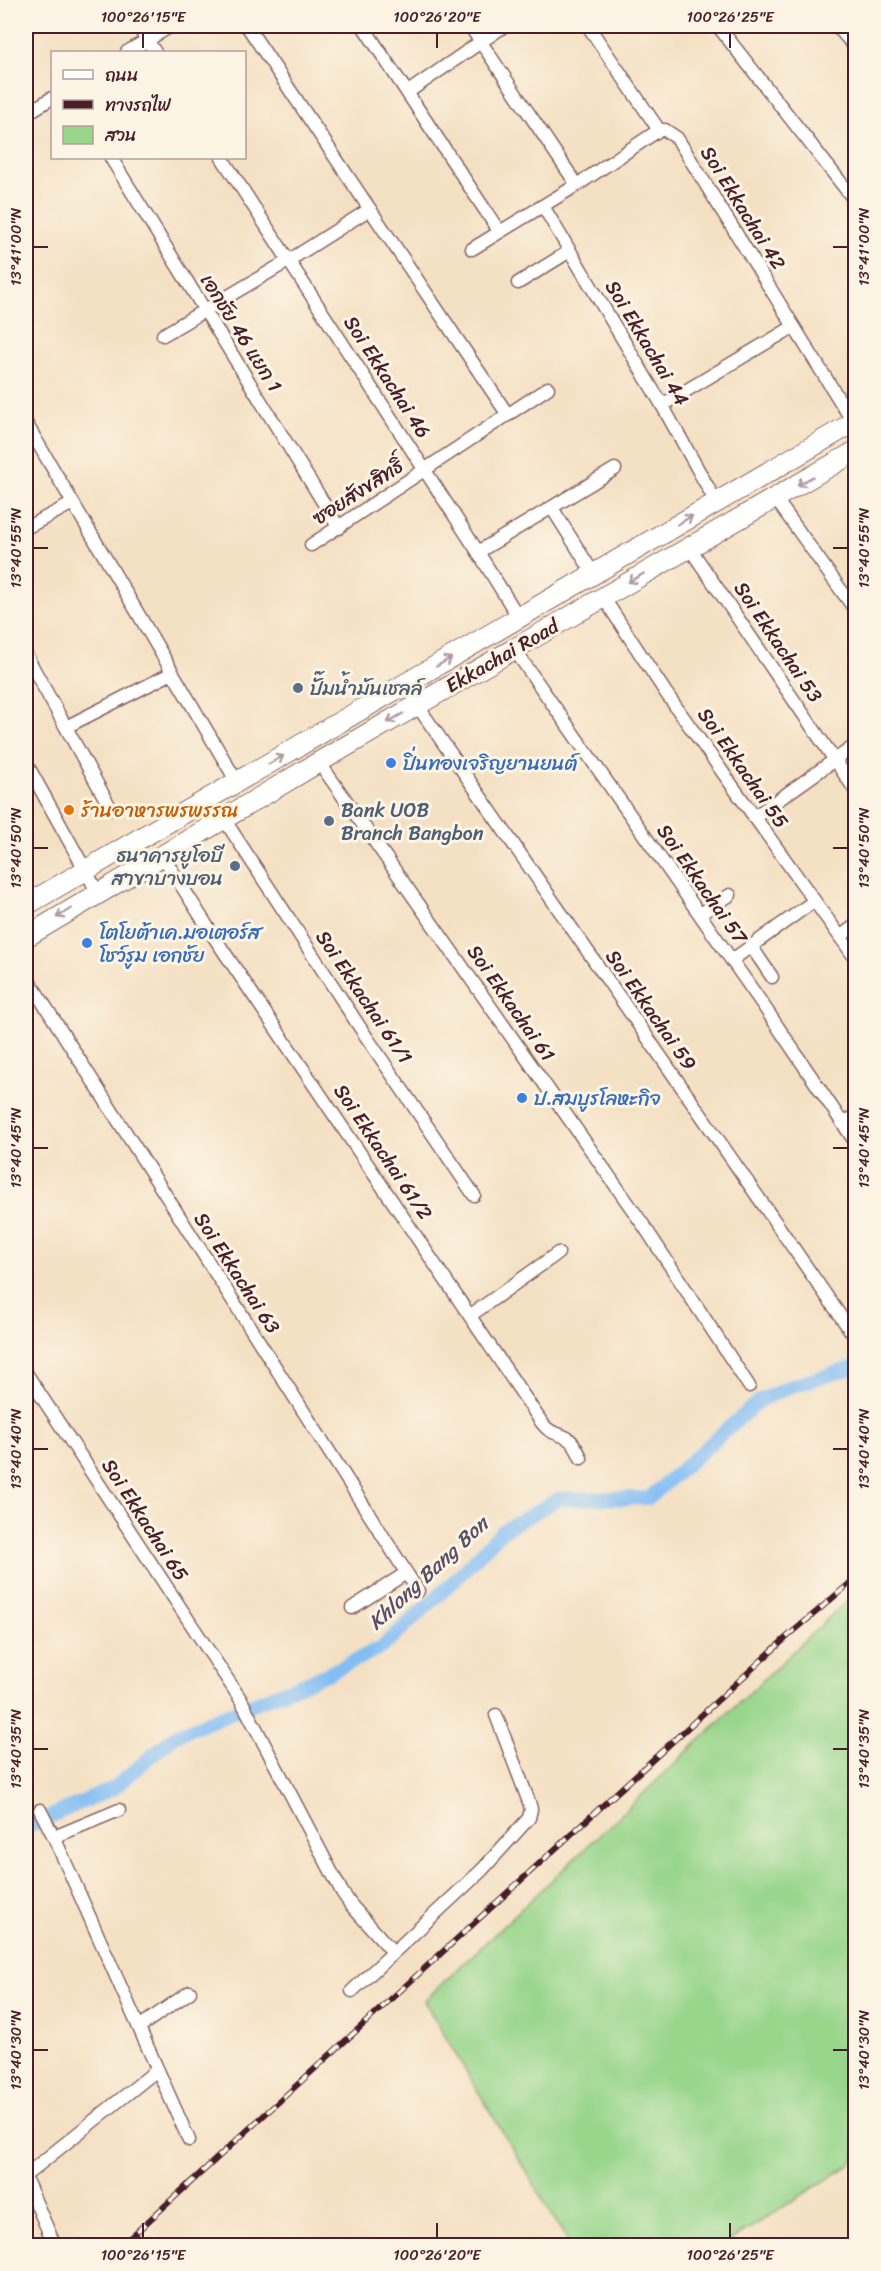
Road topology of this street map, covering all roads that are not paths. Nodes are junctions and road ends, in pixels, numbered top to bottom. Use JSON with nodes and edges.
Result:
{"nodes":[{"id":1,"x":138,"y":26,"type":"edge"},
{"id":2,"x":171,"y":26,"type":"edge"},
{"id":3,"x":247,"y":26,"type":"edge"},
{"id":4,"x":363,"y":26,"type":"edge"},
{"id":5,"x":470,"y":26,"type":"edge"},
{"id":6,"x":504,"y":26,"type":"edge"},
{"id":7,"x":588,"y":26,"type":"edge"},
{"id":8,"x":718,"y":26,"type":"edge"},
{"id":9,"x":837,"y":26,"type":"edge"},
{"id":10,"x":147,"y":40,"type":"junction"},
{"id":11,"x":480,"y":42,"type":"junction"},
{"id":12,"x":855,"y":48,"type":"edge"},
{"id":13,"x":129,"y":51,"type":"edge"},
{"id":14,"x":154,"y":51,"type":"edge"},
{"id":15,"x":408,"y":92,"type":"junction"},
{"id":16,"x":51,"y":99,"type":"edge"},
{"id":17,"x":26,"y":114,"type":"edge"},
{"id":18,"x":659,"y":130,"type":"junction"},
{"id":19,"x":112,"y":159,"type":"edge"},
{"id":20,"x":223,"y":159,"type":"edge"},
{"id":21,"x":577,"y":185,"type":"junction"},
{"id":22,"x":855,"y":202,"type":"edge"},
{"id":23,"x":543,"y":206,"type":"junction"},
{"id":24,"x":370,"y":209,"type":"junction"},
{"id":25,"x":499,"y":231,"type":"junction"},
{"id":26,"x":472,"y":249,"type":"dead end"},
{"id":27,"x":570,"y":251,"type":"junction"},
{"id":28,"x":288,"y":261,"type":"junction"},
{"id":29,"x":518,"y":283,"type":"dead end"},
{"id":30,"x":204,"y":310,"type":"junction"},
{"id":31,"x":793,"y":327,"type":"junction"},
{"id":32,"x":163,"y":335,"type":"dead end"},
{"id":33,"x":548,"y":388,"type":"dead end"},
{"id":34,"x":662,"y":405,"type":"junction"},
{"id":35,"x":508,"y":415,"type":"junction"},
{"id":36,"x":854,"y":422,"type":"edge"},
{"id":37,"x":26,"y":423,"type":"edge"},
{"id":38,"x":855,"y":451,"type":"edge"},
{"id":39,"x":615,"y":469,"type":"dead end"},
{"id":40,"x":426,"y":470,"type":"junction"},
{"id":41,"x":775,"y":498,"type":"junction"},
{"id":42,"x":716,"y":502,"type":"junction"},
{"id":43,"x":73,"y":503,"type":"junction"},
{"id":44,"x":552,"y":508,"type":"junction"},
{"id":45,"x":729,"y":524,"type":"junction"},
{"id":46,"x":26,"y":528,"type":"edge"},
{"id":47,"x":339,"y":528,"type":"junction"},
{"id":48,"x":311,"y":545,"type":"dead end"},
{"id":49,"x":689,"y":547,"type":"junction"},
{"id":50,"x":478,"y":552,"type":"junction"},
{"id":51,"x":593,"y":573,"type":"junction"},
{"id":52,"x":603,"y":597,"type":"junction"},
{"id":53,"x":855,"y":611,"type":"edge"},
{"id":54,"x":519,"y":618,"type":"junction"},
{"id":55,"x":514,"y":649,"type":"junction"},
{"id":56,"x":26,"y":655,"type":"edge"},
{"id":57,"x":172,"y":673,"type":"junction"},
{"id":58,"x":417,"y":705,"type":"junction"},
{"id":59,"x":66,"y":727,"type":"junction"},
{"id":60,"x":855,"y":745,"type":"edge"},
{"id":61,"x":834,"y":760,"type":"junction"},
{"id":62,"x":319,"y":762,"type":"junction"},
{"id":63,"x":26,"y":763,"type":"edge"},
{"id":64,"x":237,"y":782,"type":"junction"},
{"id":65,"x":855,"y":791,"type":"edge"},
{"id":66,"x":111,"y":809,"type":"dead end"},
{"id":67,"x":754,"y":817,"type":"junction"},
{"id":68,"x":224,"y":819,"type":"junction"},
{"id":69,"x":162,"y":855,"type":"junction"},
{"id":70,"x":85,"y":870,"type":"junction"},
{"id":71,"x":98,"y":893,"type":"junction"},
{"id":72,"x":730,"y":895,"type":"dead end"},
{"id":73,"x":814,"y":901,"type":"junction"},
{"id":74,"x":26,"y":905,"type":"edge"},
{"id":75,"x":700,"y":914,"type":"junction"},
{"id":76,"x":855,"y":925,"type":"edge"},
{"id":77,"x":26,"y":937,"type":"edge"},
{"id":78,"x":840,"y":937,"type":"junction"},
{"id":79,"x":751,"y":946,"type":"junction"},
{"id":80,"x":855,"y":959,"type":"edge"},
{"id":81,"x":732,"y":960,"type":"junction"},
{"id":82,"x":26,"y":976,"type":"edge"},
{"id":83,"x":772,"y":977,"type":"dead end"},
{"id":84,"x":855,"y":1115,"type":"edge"},
{"id":85,"x":843,"y":1124,"type":"junction"},
{"id":86,"x":855,"y":1143,"type":"edge"},
{"id":87,"x":474,"y":1195,"type":"dead end"},
{"id":88,"x":558,"y":1253,"type":"dead end"},
{"id":89,"x":471,"y":1315,"type":"junction"},
{"id":90,"x":855,"y":1336,"type":"edge"},
{"id":91,"x":26,"y":1372,"type":"edge"},
{"id":92,"x":749,"y":1386,"type":"dead end"},
{"id":93,"x":581,"y":1458,"type":"dead end"},
{"id":94,"x":406,"y":1572,"type":"junction"},
{"id":95,"x":418,"y":1591,"type":"dead end"},
{"id":96,"x":352,"y":1608,"type":"dead end"},
{"id":97,"x":496,"y":1715,"type":"dead end"},
{"id":98,"x":40,"y":1810,"type":"dead end"},
{"id":99,"x":119,"y":1810,"type":"dead end"},
{"id":100,"x":53,"y":1834,"type":"junction"},
{"id":101,"x":393,"y":1952,"type":"junction"},
{"id":102,"x":352,"y":1991,"type":"dead end"},
{"id":103,"x":190,"y":1992,"type":"dead end"},
{"id":104,"x":139,"y":2027,"type":"junction"},
{"id":105,"x":157,"y":2070,"type":"junction"},
{"id":106,"x":189,"y":2140,"type":"dead end"},
{"id":107,"x":26,"y":2175,"type":"edge"},
{"id":108,"x":26,"y":2180,"type":"edge"},
{"id":109,"x":55,"y":2246,"type":"edge"}],
"edges":[{"from":1,"to":10,"type":"street"},
{"from":2,"to":10,"type":"street"},
{"from":3,"to":24,"type":"street"},
{"from":4,"to":15,"type":"street"},
{"from":5,"to":11,"type":"street"},
{"from":6,"to":11,"type":"street"},
{"from":7,"to":18,"type":"street","name":"Soi Ekkachai 42"},
{"from":8,"to":22,"type":"street"},
{"from":9,"to":12,"type":"street"},
{"from":10,"to":13,"type":"street"},
{"from":10,"to":14,"type":"street"},
{"from":11,"to":15,"type":"street"},
{"from":11,"to":21,"type":"street"},
{"from":15,"to":25,"type":"street"},
{"from":16,"to":17,"type":"street"},
{"from":18,"to":21,"type":"street"},
{"from":18,"to":31,"type":"street","name":"Soi Ekkachai 42"},
{"from":19,"to":30,"type":"street","name":"เอกชัย 46 แยก 1"},
{"from":20,"to":28,"type":"street","name":"Soi Ekkachai 46"},
{"from":21,"to":23,"type":"street"},
{"from":23,"to":25,"type":"street"},
{"from":23,"to":27,"type":"street","name":"Soi Ekkachai 44"},
{"from":24,"to":28,"type":"street"},
{"from":24,"to":35,"type":"street"},
{"from":25,"to":26,"type":"street"},
{"from":27,"to":29,"type":"street"},
{"from":27,"to":34,"type":"street","name":"Soi Ekkachai 44"},
{"from":28,"to":30,"type":"street"},
{"from":28,"to":40,"type":"street","name":"Soi Ekkachai 46"},
{"from":30,"to":32,"type":"street"},
{"from":30,"to":47,"type":"street","name":"เอกชัย 46 แยก 1"},
{"from":31,"to":34,"type":"street"},
{"from":31,"to":36,"type":"street","name":"Soi Ekkachai 42"},
{"from":33,"to":35,"type":"street","name":"ซอยสังขสิทธิ์"},
{"from":34,"to":42,"type":"street","name":"Soi Ekkachai 44"},
{"from":35,"to":40,"type":"street","name":"ซอยสังขสิทธิ์"},
{"from":36,"to":42,"type":"main road","name":"Ekkachai Road"},
{"from":37,"to":43,"type":"street"},
{"from":38,"to":41,"type":"main road","name":"Ekkachai Road","one_way":true},
{"from":39,"to":44,"type":"street"},
{"from":40,"to":47,"type":"street","name":"ซอยสังขสิทธิ์"},
{"from":40,"to":50,"type":"street","name":"Soi Ekkachai 46"},
{"from":41,"to":45,"type":"main road","name":"Ekkachai Road"},
{"from":41,"to":53,"type":"street"},
{"from":42,"to":45,"type":"main road"},
{"from":51,"to":42,"type":"main road","name":"Ekkachai Road","one_way":true},
{"from":43,"to":46,"type":"street"},
{"from":43,"to":57,"type":"street"},
{"from":44,"to":50,"type":"street"},
{"from":44,"to":51,"type":"street"},
{"from":45,"to":49,"type":"main road","name":"Ekkachai Road"},
{"from":47,"to":48,"type":"street","name":"ซอยสังขสิทธิ์"},
{"from":49,"to":52,"type":"main road","name":"Ekkachai Road","one_way":true},
{"from":49,"to":61,"type":"street","name":"Soi Ekkachai 53"},
{"from":50,"to":54,"type":"street","name":"Soi Ekkachai 46"},
{"from":51,"to":54,"type":"main road","name":"Ekkachai Road"},
{"from":52,"to":55,"type":"main road","name":"Ekkachai Road"},
{"from":52,"to":67,"type":"street","name":"Soi Ekkachai 55"},
{"from":64,"to":54,"type":"main road","name":"Ekkachai Road","one_way":true},
{"from":55,"to":58,"type":"main road","name":"Ekkachai Road"},
{"from":55,"to":75,"type":"street","name":"Soi Ekkachai 57"},
{"from":56,"to":59,"type":"street"},
{"from":57,"to":59,"type":"street"},
{"from":57,"to":64,"type":"street"},
{"from":58,"to":62,"type":"main road","name":"Ekkachai Road","one_way":true},
{"from":58,"to":90,"type":"street","name":"Soi Ekkachai 59"},
{"from":59,"to":66,"type":"street"},
{"from":60,"to":61,"type":"street"},
{"from":61,"to":65,"type":"street","name":"Soi Ekkachai 53"},
{"from":61,"to":67,"type":"street"},
{"from":62,"to":68,"type":"main road","name":"Ekkachai Road"},
{"from":62,"to":92,"type":"street","name":"Soi Ekkachai 61"},
{"from":63,"to":70,"type":"street"},
{"from":64,"to":70,"type":"main road","name":"Ekkachai Road"},
{"from":67,"to":73,"type":"street","name":"Soi Ekkachai 55"},
{"from":68,"to":69,"type":"main road","name":"Ekkachai Road"},
{"from":68,"to":87,"type":"street","name":"Soi Ekkachai 61/1"},
{"from":69,"to":71,"type":"main road","name":"Ekkachai Road"},
{"from":69,"to":89,"type":"street","name":"Soi Ekkachai 61/2"},
{"from":70,"to":71,"type":"street"},
{"from":70,"to":74,"type":"main road","name":"Ekkachai Road"},
{"from":71,"to":77,"type":"main road","name":"Ekkachai Road","one_way":true},
{"from":72,"to":75,"type":"street"},
{"from":73,"to":78,"type":"street","name":"Soi Ekkachai 55"},
{"from":73,"to":79,"type":"street"},
{"from":75,"to":81,"type":"street","name":"Soi Ekkachai 57"},
{"from":76,"to":78,"type":"street"},
{"from":78,"to":80,"type":"street","name":"Soi Ekkachai 55"},
{"from":79,"to":81,"type":"street"},
{"from":79,"to":83,"type":"street"},
{"from":81,"to":85,"type":"street","name":"Soi Ekkachai 57"},
{"from":82,"to":94,"type":"street","name":"Soi Ekkachai 63"},
{"from":84,"to":85,"type":"street"},
{"from":85,"to":86,"type":"street","name":"Soi Ekkachai 57"},
{"from":88,"to":89,"type":"street"},
{"from":89,"to":93,"type":"street","name":"Soi Ekkachai 61/2"},
{"from":91,"to":101,"type":"street","name":"Soi Ekkachai 65"},
{"from":94,"to":95,"type":"street","name":"Soi Ekkachai 63"},
{"from":94,"to":96,"type":"street"},
{"from":97,"to":101,"type":"street"},
{"from":98,"to":100,"type":"street"},
{"from":99,"to":100,"type":"street"},
{"from":100,"to":104,"type":"street"},
{"from":101,"to":102,"type":"street"},
{"from":103,"to":104,"type":"street"},
{"from":104,"to":105,"type":"street"},
{"from":105,"to":106,"type":"street"},
{"from":105,"to":107,"type":"street"},
{"from":108,"to":109,"type":"street"}]}
